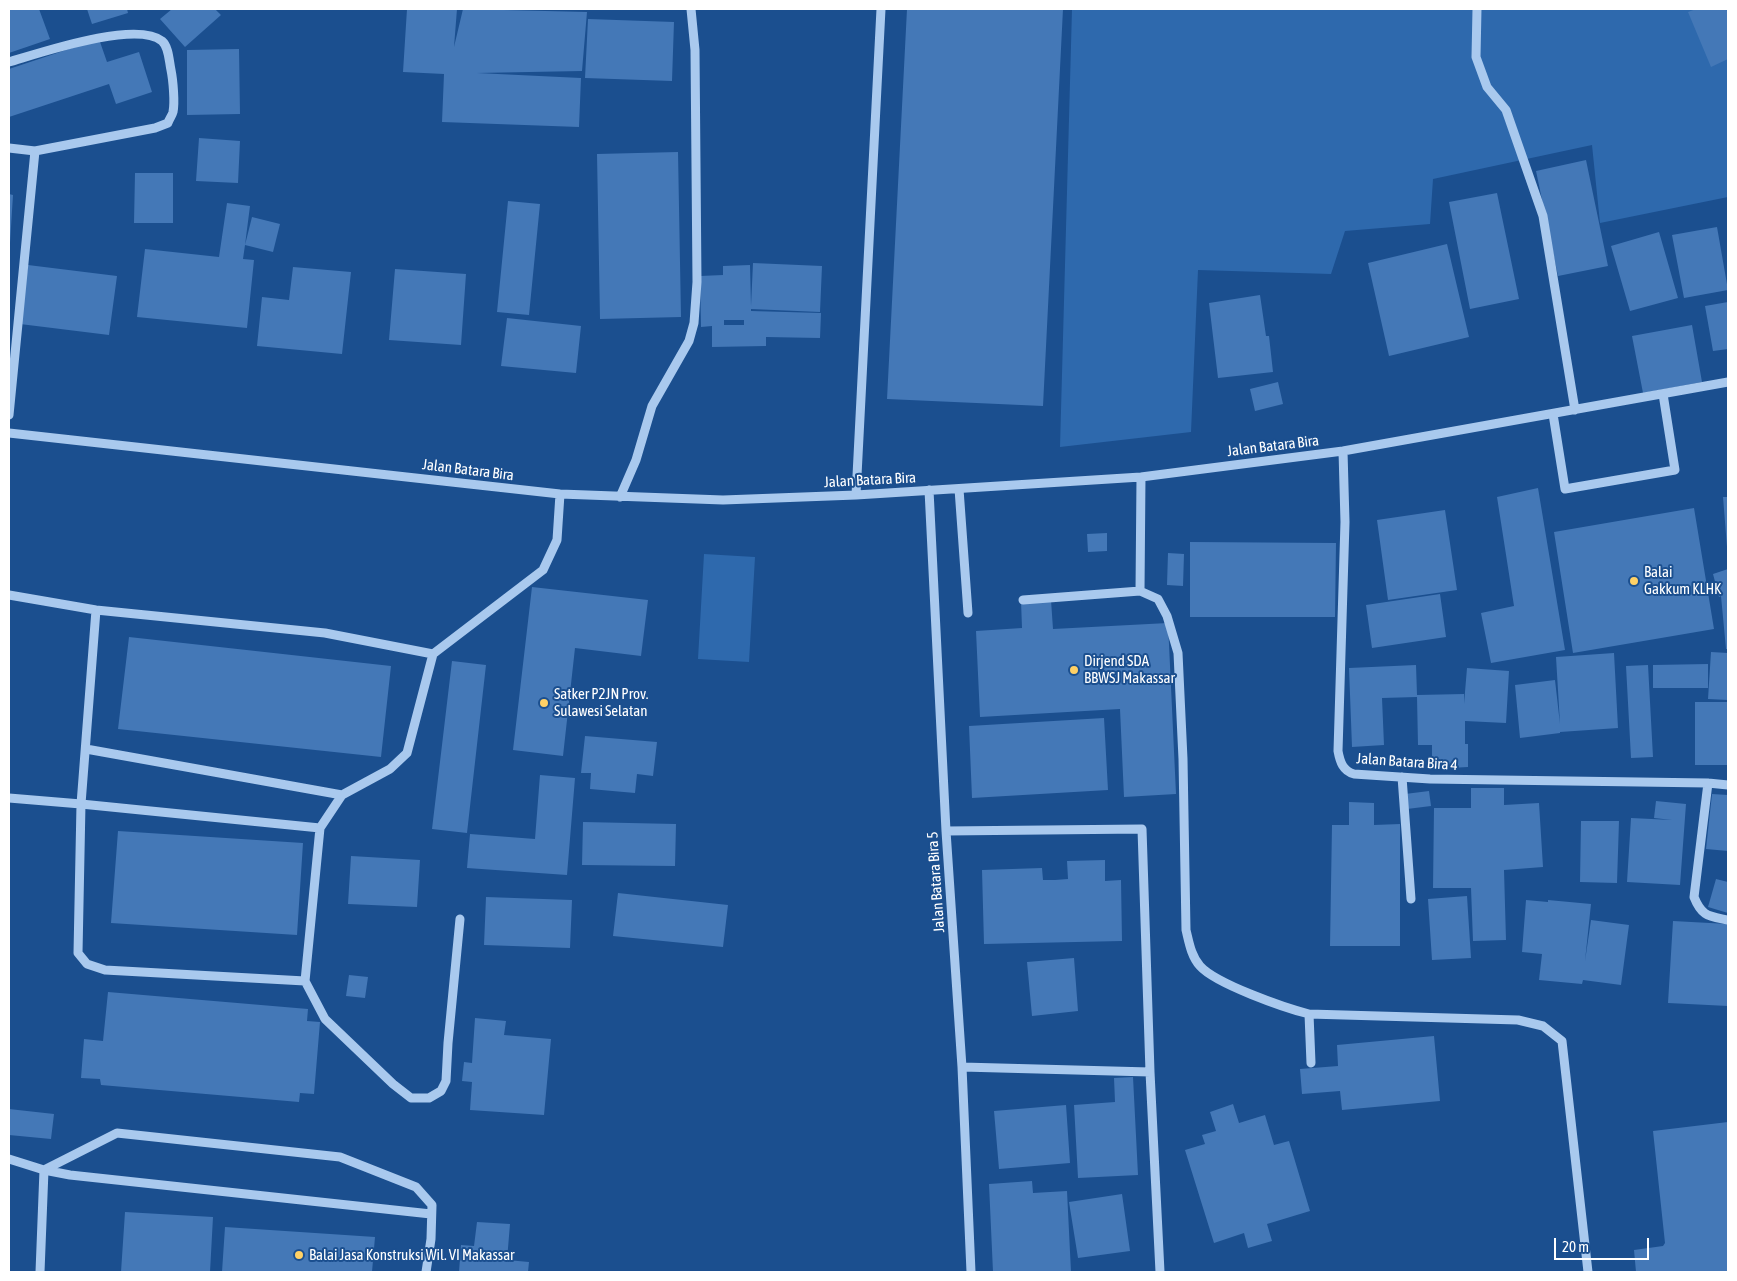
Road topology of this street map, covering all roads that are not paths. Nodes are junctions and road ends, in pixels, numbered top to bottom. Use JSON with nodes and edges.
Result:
{"nodes":[{"id":1,"x":691,"y":9,"type":"edge"},
{"id":2,"x":881,"y":9,"type":"edge"},
{"id":3,"x":1477,"y":9,"type":"edge"},
{"id":4,"x":9,"y":62,"type":"edge"},
{"id":5,"x":9,"y":148,"type":"edge"},
{"id":6,"x":35,"y":151,"type":"junction"},
{"id":7,"x":1728,"y":382,"type":"edge"},
{"id":8,"x":1663,"y":394,"type":"junction"},
{"id":9,"x":1575,"y":410,"type":"junction"},
{"id":10,"x":1553,"y":414,"type":"junction"},
{"id":11,"x":9,"y":415,"type":"edge"},
{"id":12,"x":9,"y":433,"type":"edge"},
{"id":13,"x":1343,"y":451,"type":"junction"},
{"id":14,"x":1141,"y":477,"type":"junction"},
{"id":15,"x":959,"y":489,"type":"junction"},
{"id":16,"x":929,"y":490,"type":"junction"},
{"id":17,"x":560,"y":494,"type":"junction"},
{"id":18,"x":856,"y":496,"type":"junction"},
{"id":19,"x":620,"y":497,"type":"junction"},
{"id":20,"x":1140,"y":592,"type":"junction"},
{"id":21,"x":9,"y":595,"type":"edge"},
{"id":22,"x":1023,"y":600,"type":"dead end"},
{"id":23,"x":96,"y":610,"type":"junction"},
{"id":24,"x":968,"y":613,"type":"dead end"},
{"id":25,"x":433,"y":654,"type":"junction"},
{"id":26,"x":86,"y":749,"type":"junction"},
{"id":27,"x":1402,"y":777,"type":"junction"},
{"id":28,"x":1708,"y":783,"type":"junction"},
{"id":29,"x":1728,"y":785,"type":"edge"},
{"id":30,"x":342,"y":795,"type":"junction"},
{"id":31,"x":9,"y":798,"type":"edge"},
{"id":32,"x":81,"y":804,"type":"junction"},
{"id":33,"x":320,"y":828,"type":"junction"},
{"id":34,"x":946,"y":831,"type":"junction"},
{"id":35,"x":1411,"y":899,"type":"dead end"},
{"id":36,"x":460,"y":919,"type":"dead end"},
{"id":37,"x":1728,"y":920,"type":"edge"},
{"id":38,"x":305,"y":981,"type":"junction"},
{"id":39,"x":1309,"y":1014,"type":"junction"},
{"id":40,"x":1311,"y":1062,"type":"dead end"},
{"id":41,"x":962,"y":1067,"type":"junction"},
{"id":42,"x":1150,"y":1072,"type":"junction"},
{"id":43,"x":9,"y":1159,"type":"edge"},
{"id":44,"x":44,"y":1170,"type":"junction"},
{"id":45,"x":431,"y":1214,"type":"junction"},
{"id":46,"x":40,"y":1272,"type":"edge"},
{"id":47,"x":426,"y":1272,"type":"edge"},
{"id":48,"x":971,"y":1272,"type":"edge"},
{"id":49,"x":1160,"y":1272,"type":"edge"},
{"id":50,"x":1588,"y":1272,"type":"edge"}],
"edges":[{"from":1,"to":19,"type":"street"},
{"from":2,"to":18,"type":"street"},
{"from":3,"to":9,"type":"street"},
{"from":4,"to":6,"type":"street"},
{"from":5,"to":6,"type":"street"},
{"from":6,"to":11,"type":"street"},
{"from":7,"to":8,"type":"street","name":"Jalan Batara Bira"},
{"from":8,"to":9,"type":"street","name":"Jalan Batara Bira"},
{"from":8,"to":10,"type":"street"},
{"from":9,"to":10,"type":"street","name":"Jalan Batara Bira"},
{"from":10,"to":13,"type":"street","name":"Jalan Batara Bira"},
{"from":12,"to":17,"type":"street","name":"Jalan Batara Bira"},
{"from":13,"to":14,"type":"street","name":"Jalan Batara Bira"},
{"from":13,"to":27,"type":"street","name":"Jalan Batara Bira 4"},
{"from":14,"to":15,"type":"street","name":"Jalan Batara Bira"},
{"from":14,"to":20,"type":"street"},
{"from":15,"to":16,"type":"street","name":"Jalan Batara Bira"},
{"from":15,"to":24,"type":"street"},
{"from":16,"to":18,"type":"street","name":"Jalan Batara Bira"},
{"from":16,"to":34,"type":"street","name":"Jalan Batara Bira 5"},
{"from":17,"to":19,"type":"street","name":"Jalan Batara Bira"},
{"from":17,"to":25,"type":"street"},
{"from":18,"to":19,"type":"street","name":"Jalan Batara Bira"},
{"from":20,"to":22,"type":"street"},
{"from":20,"to":39,"type":"street"},
{"from":21,"to":23,"type":"street"},
{"from":23,"to":25,"type":"street"},
{"from":23,"to":26,"type":"street"},
{"from":25,"to":30,"type":"street"},
{"from":26,"to":30,"type":"street"},
{"from":26,"to":32,"type":"street"},
{"from":27,"to":28,"type":"street","name":"Jalan Batara Bira 4"},
{"from":27,"to":35,"type":"street"},
{"from":28,"to":29,"type":"street","name":"Jalan Batara Bira 4"},
{"from":28,"to":37,"type":"street"},
{"from":30,"to":33,"type":"street"},
{"from":31,"to":32,"type":"street"},
{"from":32,"to":33,"type":"street"},
{"from":32,"to":38,"type":"street"},
{"from":33,"to":38,"type":"street"},
{"from":34,"to":41,"type":"street","name":"Jalan Batara Bira 5"},
{"from":34,"to":42,"type":"street"},
{"from":36,"to":38,"type":"street"},
{"from":39,"to":40,"type":"street"},
{"from":39,"to":50,"type":"street"},
{"from":41,"to":42,"type":"street"},
{"from":41,"to":48,"type":"street","name":"Jalan Batara Bira 5"},
{"from":42,"to":49,"type":"street"},
{"from":43,"to":44,"type":"street"},
{"from":44,"to":45,"type":"street"},
{"from":44,"to":45,"type":"street"},
{"from":44,"to":46,"type":"street"},
{"from":45,"to":47,"type":"street"}]}
